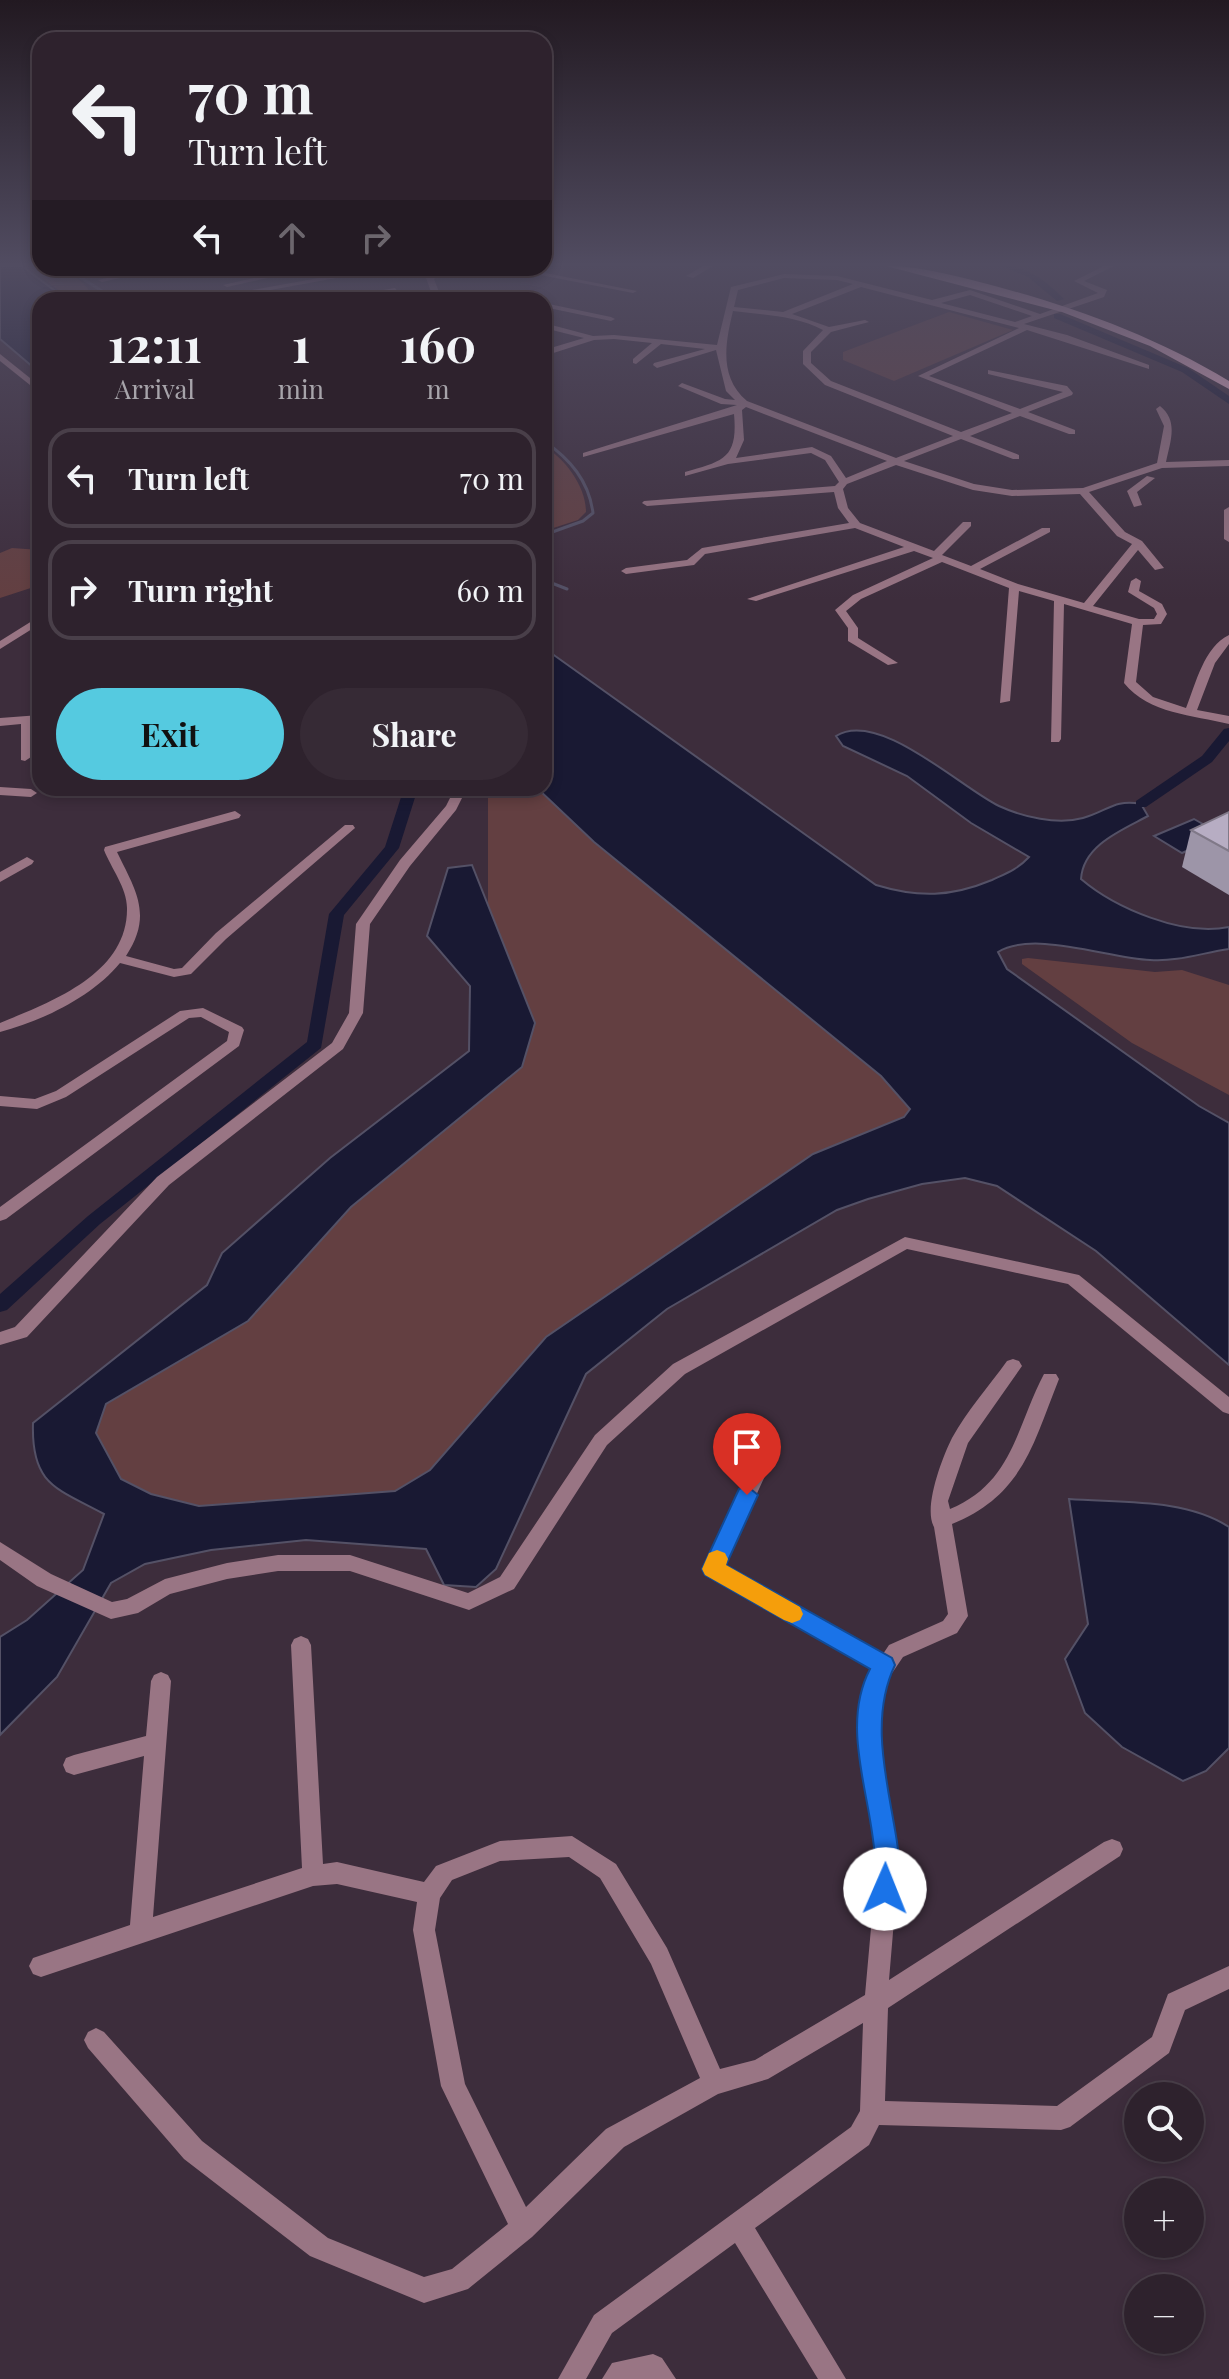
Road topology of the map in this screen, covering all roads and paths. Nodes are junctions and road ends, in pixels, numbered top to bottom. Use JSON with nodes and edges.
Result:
{"nodes":[{"id":1,"x":727,"y":377,"type":"edge"},
{"id":2,"x":820,"y":377,"type":"edge"},
{"id":3,"x":925,"y":377,"type":"edge"},
{"id":4,"x":1013,"y":377,"type":"edge"},
{"id":5,"x":682,"y":386,"type":"dead end"},
{"id":6,"x":741,"y":407,"type":"junction"},
{"id":7,"x":1160,"y":409,"type":"dead end"},
{"id":8,"x":1021,"y":412,"type":"junction"},
{"id":9,"x":1072,"y":432,"type":"dead end"},
{"id":10,"x":964,"y":436,"type":"junction"},
{"id":11,"x":586,"y":455,"type":"dead end"},
{"id":12,"x":1016,"y":457,"type":"dead end"},
{"id":13,"x":730,"y":462,"type":"junction"},
{"id":14,"x":895,"y":462,"type":"junction"},
{"id":15,"x":1229,"y":464,"type":"edge"},
{"id":16,"x":1166,"y":465,"type":"junction"},
{"id":17,"x":688,"y":474,"type":"dead end"},
{"id":18,"x":841,"y":485,"type":"junction"},
{"id":19,"x":1083,"y":491,"type":"junction"},
{"id":20,"x":647,"y":503,"type":"dead end"},
{"id":21,"x":1137,"y":505,"type":"dead end"},
{"id":22,"x":1229,"y":510,"type":"edge"},
{"id":23,"x":967,"y":524,"type":"dead end"},
{"id":24,"x":856,"y":525,"type":"junction"},
{"id":25,"x":1046,"y":530,"type":"dead end"},
{"id":26,"x":1229,"y":539,"type":"edge"},
{"id":27,"x":1138,"y":543,"type":"junction"},
{"id":28,"x":915,"y":547,"type":"junction"},
{"id":29,"x":939,"y":557,"type":"junction"},
{"id":30,"x":1159,"y":568,"type":"dead end"},
{"id":31,"x":973,"y":569,"type":"junction"},
{"id":32,"x":626,"y":571,"type":"dead end"},
{"id":33,"x":1136,"y":581,"type":"dead end"},
{"id":34,"x":1014,"y":586,"type":"junction"},
{"id":35,"x":752,"y":599,"type":"dead end"},
{"id":36,"x":1059,"y":600,"type":"junction"},
{"id":37,"x":1086,"y":608,"type":"junction"},
{"id":38,"x":1138,"y":622,"type":"junction"},
{"id":39,"x":32,"y":624,"type":"edge"},
{"id":40,"x":1229,"y":638,"type":"edge"},
{"id":41,"x":0,"y":646,"type":"edge"},
{"id":42,"x":892,"y":663,"type":"dead end"},
{"id":43,"x":1004,"y":701,"type":"dead end"},
{"id":44,"x":1191,"y":710,"type":"junction"},
{"id":45,"x":32,"y":720,"type":"edge"},
{"id":46,"x":1229,"y":720,"type":"edge"},
{"id":47,"x":0,"y":722,"type":"edge"},
{"id":48,"x":32,"y":728,"type":"edge"},
{"id":49,"x":1055,"y":739,"type":"dead end"},
{"id":50,"x":25,"y":757,"type":"dead end"},
{"id":51,"x":0,"y":791,"type":"edge"},
{"id":52,"x":31,"y":793,"type":"dead end"},
{"id":53,"x":457,"y":796,"type":"edge"},
{"id":54,"x":235,"y":815,"type":"dead end"},
{"id":55,"x":349,"y":828,"type":"dead end"},
{"id":56,"x":27,"y":861,"type":"dead end"},
{"id":57,"x":0,"y":878,"type":"edge"},
{"id":58,"x":120,"y":959,"type":"junction"},
{"id":59,"x":0,"y":1028,"type":"edge"},
{"id":60,"x":0,"y":1101,"type":"edge"},
{"id":61,"x":0,"y":1215,"type":"edge"},
{"id":62,"x":0,"y":1339,"type":"edge"},
{"id":63,"x":1013,"y":1366,"type":"dead end"},
{"id":64,"x":1050,"y":1379,"type":"dead end"},
{"id":65,"x":1229,"y":1407,"type":"edge"},
{"id":66,"x":770,"y":1445,"type":"dead end"},
{"id":67,"x":940,"y":1521,"type":"junction"},
{"id":68,"x":0,"y":1550,"type":"edge"},
{"id":69,"x":301,"y":1645,"type":"dead end"},
{"id":70,"x":884,"y":1665,"type":"junction"},
{"id":71,"x":161,"y":1681,"type":"dead end"},
{"id":72,"x":157,"y":1743,"type":"junction"},
{"id":73,"x":74,"y":1765,"type":"dead end"},
{"id":74,"x":1112,"y":1849,"type":"dead end"},
{"id":75,"x":313,"y":1875,"type":"junction"},
{"id":76,"x":429,"y":1894,"type":"junction"},
{"id":77,"x":141,"y":1932,"type":"junction"},
{"id":78,"x":41,"y":1966,"type":"dead end"},
{"id":79,"x":1229,"y":1977,"type":"edge"},
{"id":80,"x":876,"y":2002,"type":"junction"},
{"id":81,"x":96,"y":2040,"type":"dead end"},
{"id":82,"x":714,"y":2083,"type":"junction"},
{"id":83,"x":872,"y":2113,"type":"junction"},
{"id":84,"x":740,"y":2227,"type":"junction"},
{"id":85,"x":523,"y":2228,"type":"junction"},
{"id":86,"x":571,"y":2379,"type":"edge"},
{"id":87,"x":615,"y":2379,"type":"edge"},
{"id":88,"x":663,"y":2379,"type":"edge"},
{"id":89,"x":833,"y":2379,"type":"edge"}],
"edges":[{"from":1,"to":6,"type":"street"},
{"from":2,"to":10,"type":"street"},
{"from":3,"to":8,"type":"street"},
{"from":4,"to":8,"type":"street"},
{"from":5,"to":6,"type":"street"},
{"from":6,"to":11,"type":"street"},
{"from":6,"to":13,"type":"street"},
{"from":6,"to":14,"type":"street"},
{"from":7,"to":16,"type":"street"},
{"from":8,"to":9,"type":"street"},
{"from":8,"to":10,"type":"street"},
{"from":10,"to":12,"type":"street"},
{"from":10,"to":14,"type":"street"},
{"from":13,"to":17,"type":"street"},
{"from":13,"to":18,"type":"street"},
{"from":14,"to":18,"type":"street"},
{"from":14,"to":19,"type":"street"},
{"from":15,"to":16,"type":"street"},
{"from":16,"to":19,"type":"street"},
{"from":16,"to":21,"type":"street"},
{"from":18,"to":20,"type":"street"},
{"from":18,"to":24,"type":"street"},
{"from":19,"to":27,"type":"street"},
{"from":22,"to":26,"type":"street"},
{"from":23,"to":29,"type":"street"},
{"from":24,"to":28,"type":"street"},
{"from":24,"to":32,"type":"street"},
{"from":25,"to":31,"type":"street"},
{"from":27,"to":30,"type":"street"},
{"from":27,"to":37,"type":"street"},
{"from":28,"to":29,"type":"street"},
{"from":28,"to":35,"type":"street"},
{"from":29,"to":31,"type":"street"},
{"from":29,"to":42,"type":"street"},
{"from":31,"to":34,"type":"street"},
{"from":33,"to":38,"type":"street"},
{"from":34,"to":36,"type":"street"},
{"from":34,"to":43,"type":"street"},
{"from":36,"to":37,"type":"street"},
{"from":36,"to":49,"type":"street"},
{"from":37,"to":38,"type":"street"},
{"from":38,"to":44,"type":"street"},
{"from":39,"to":41,"type":"street"},
{"from":40,"to":44,"type":"street"},
{"from":44,"to":46,"type":"street"},
{"from":45,"to":47,"type":"street"},
{"from":48,"to":50,"type":"street"},
{"from":51,"to":52,"type":"street"},
{"from":53,"to":62,"type":"street"},
{"from":54,"to":58,"type":"street"},
{"from":55,"to":58,"type":"street"},
{"from":56,"to":57,"type":"street"},
{"from":58,"to":59,"type":"street"},
{"from":60,"to":61,"type":"street"},
{"from":63,"to":67,"type":"street"},
{"from":64,"to":67,"type":"street"},
{"from":65,"to":68,"type":"street"},
{"from":66,"to":70,"type":"street"},
{"from":67,"to":70,"type":"street"},
{"from":69,"to":75,"type":"street"},
{"from":70,"to":80,"type":"street"},
{"from":71,"to":72,"type":"street"},
{"from":72,"to":73,"type":"street"},
{"from":72,"to":77,"type":"street"},
{"from":74,"to":80,"type":"street"},
{"from":75,"to":76,"type":"street"},
{"from":75,"to":77,"type":"street"},
{"from":76,"to":82,"type":"street"},
{"from":76,"to":85,"type":"street"},
{"from":77,"to":78,"type":"street"},
{"from":79,"to":83,"type":"street"},
{"from":80,"to":82,"type":"street"},
{"from":80,"to":83,"type":"street"},
{"from":81,"to":85,"type":"street"},
{"from":82,"to":85,"type":"street"},
{"from":83,"to":84,"type":"street"},
{"from":84,"to":86,"type":"street"},
{"from":84,"to":89,"type":"street"},
{"from":87,"to":88,"type":"street"}]}
